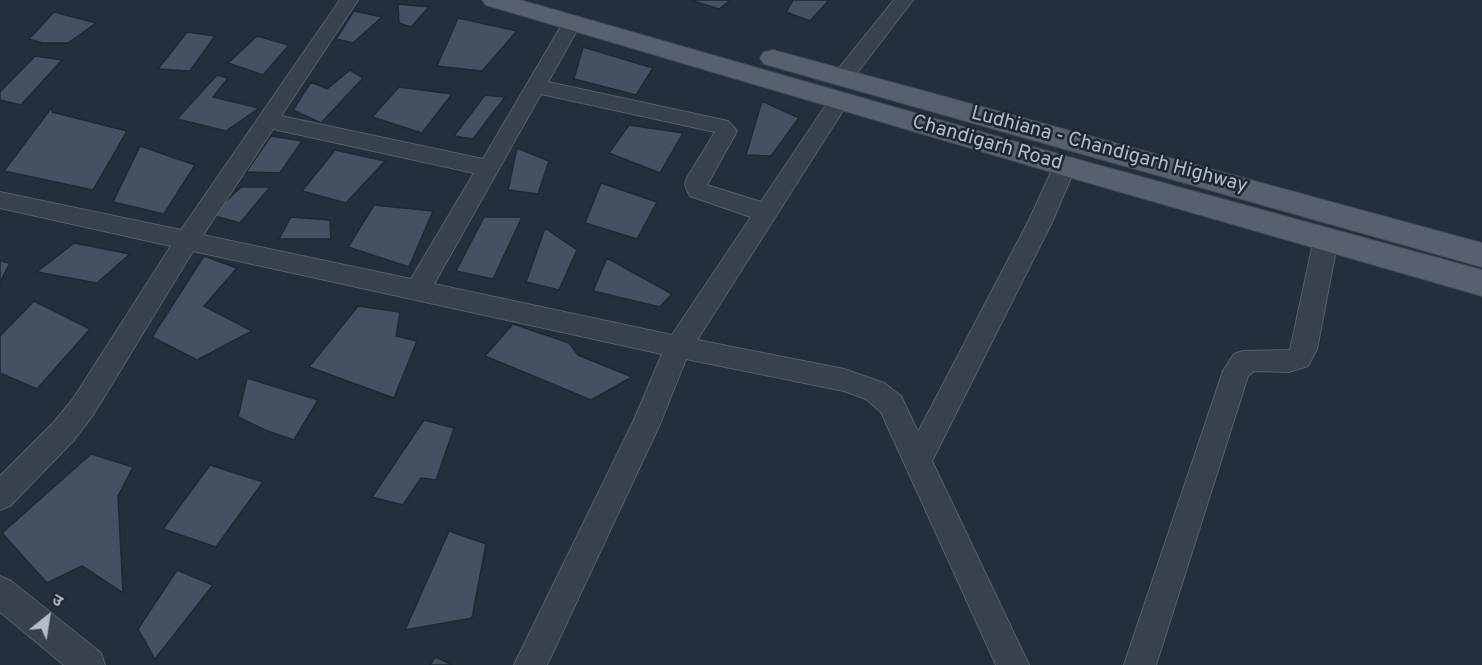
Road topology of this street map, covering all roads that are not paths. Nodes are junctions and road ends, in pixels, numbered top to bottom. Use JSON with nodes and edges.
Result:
{"nodes":[{"id":1,"x":348,"y":0,"type":"edge"},
{"id":2,"x":494,"y":0,"type":"edge"},
{"id":3,"x":904,"y":0,"type":"edge"},
{"id":4,"x":568,"y":11,"type":"edge"},
{"id":5,"x":536,"y":86,"type":"junction"},
{"id":6,"x":841,"y":89,"type":"junction"},
{"id":7,"x":266,"y":120,"type":"junction"},
{"id":8,"x":1065,"y":166,"type":"junction"},
{"id":9,"x":489,"y":168,"type":"junction"},
{"id":10,"x":0,"y":200,"type":"edge"},
{"id":11,"x":766,"y":213,"type":"junction"},
{"id":12,"x":1326,"y":239,"type":"junction"},
{"id":13,"x":187,"y":240,"type":"junction"},
{"id":14,"x":1482,"y":255,"type":"edge"},
{"id":15,"x":1482,"y":283,"type":"edge"},
{"id":16,"x":418,"y":290,"type":"junction"},
{"id":17,"x":678,"y":348,"type":"junction"},
{"id":18,"x":918,"y":460,"type":"junction"},
{"id":19,"x":0,"y":496,"type":"edge"},
{"id":20,"x":0,"y":592,"type":"edge"},
{"id":21,"x":89,"y":665,"type":"edge"},
{"id":22,"x":530,"y":665,"type":"edge"},
{"id":23,"x":1013,"y":665,"type":"edge"},
{"id":24,"x":1140,"y":665,"type":"edge"}],
"edges":[{"from":1,"to":7,"type":"street"},
{"from":2,"to":4,"type":"main road","name":"Chandigarh Road"},
{"from":3,"to":6,"type":"street"},
{"from":4,"to":5,"type":"street"},
{"from":4,"to":6,"type":"main road","name":"Chandigarh Road"},
{"from":5,"to":9,"type":"street"},
{"from":5,"to":11,"type":"street"},
{"from":6,"to":8,"type":"main road","name":"Chandigarh Road"},
{"from":6,"to":11,"type":"street"},
{"from":6,"to":14,"type":"main road","name":"Ludhiana - Chandigarh Highway"},
{"from":7,"to":9,"type":"street"},
{"from":7,"to":13,"type":"street"},
{"from":8,"to":12,"type":"main road","name":"Chandigarh Road"},
{"from":8,"to":18,"type":"street"},
{"from":9,"to":16,"type":"street"},
{"from":10,"to":13,"type":"street"},
{"from":11,"to":17,"type":"street"},
{"from":12,"to":15,"type":"main road","name":"Chandigarh Road"},
{"from":12,"to":24,"type":"street"},
{"from":13,"to":16,"type":"street"},
{"from":13,"to":19,"type":"street"},
{"from":16,"to":17,"type":"street"},
{"from":17,"to":18,"type":"street"},
{"from":17,"to":22,"type":"street"},
{"from":18,"to":23,"type":"street"},
{"from":20,"to":21,"type":"street"}]}
